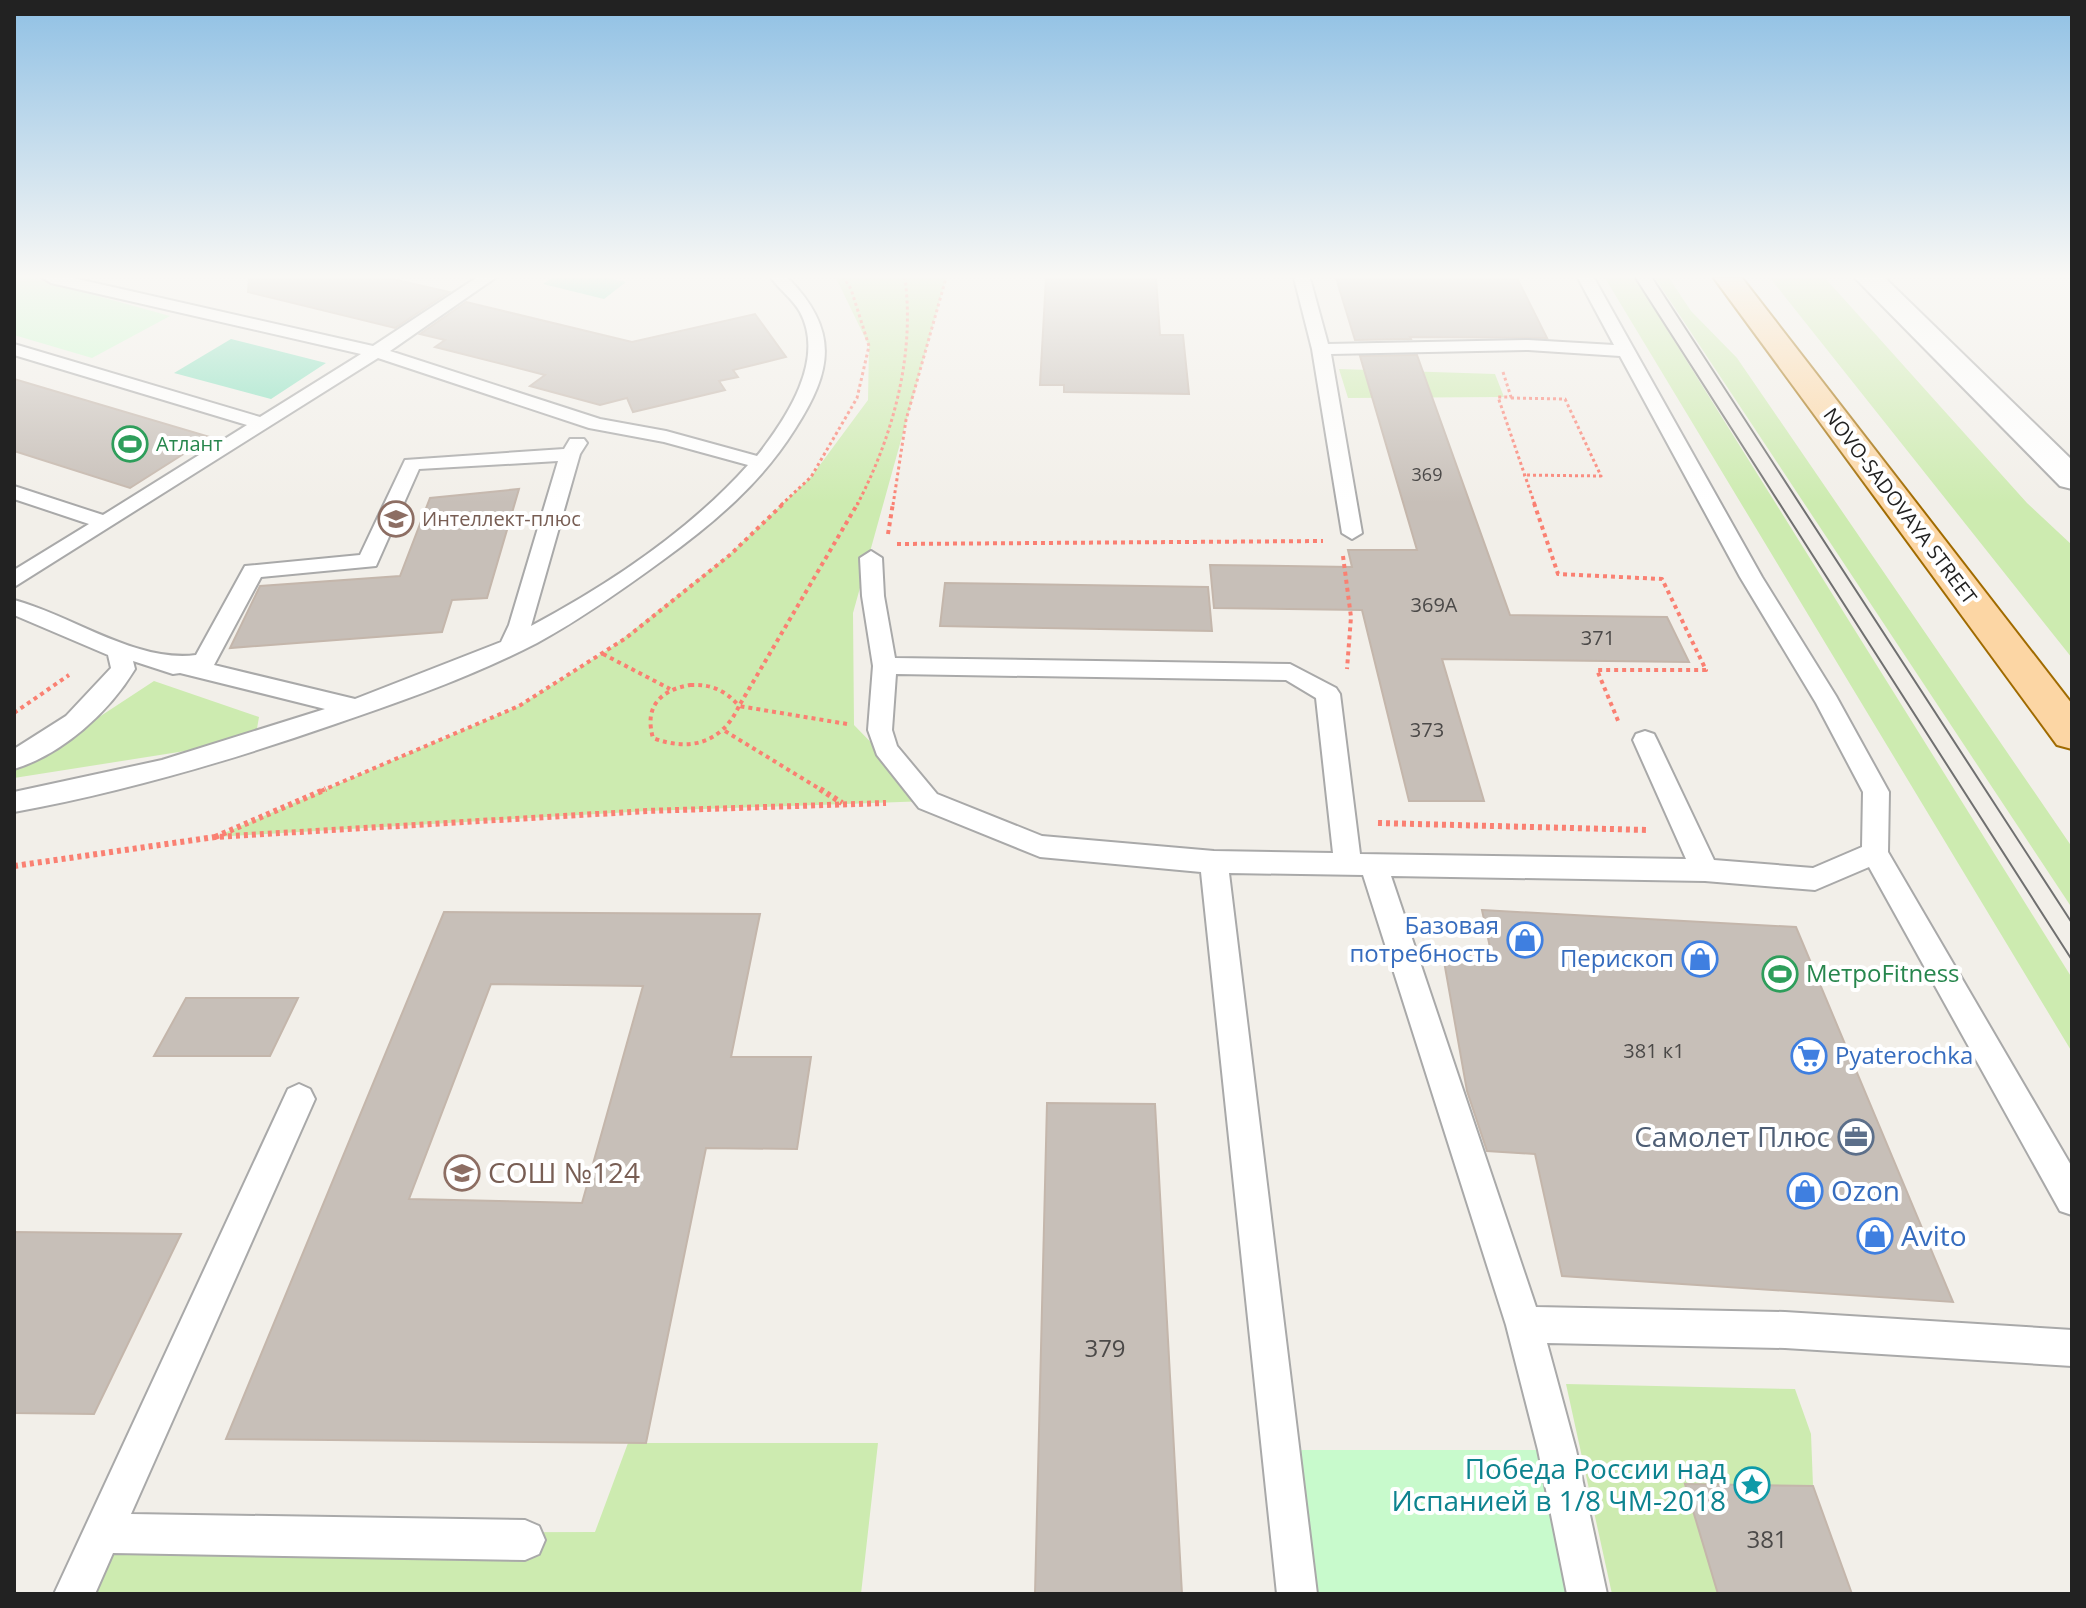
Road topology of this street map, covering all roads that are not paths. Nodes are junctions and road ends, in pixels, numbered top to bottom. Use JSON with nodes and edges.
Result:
{"nodes":[{"id":1,"x":27,"y":353,"type":"edge"},
{"id":2,"x":374,"y":353,"type":"edge"},
{"id":3,"x":379,"y":353,"type":"edge"},
{"id":4,"x":815,"y":353,"type":"edge"},
{"id":5,"x":1322,"y":353,"type":"edge"},
{"id":6,"x":1627,"y":353,"type":"edge"},
{"id":7,"x":1785,"y":353,"type":"edge"},
{"id":8,"x":1945,"y":353,"type":"edge"},
{"id":9,"x":264,"y":424,"type":"junction"},
{"id":10,"x":596,"y":424,"type":"junction"},
{"id":11,"x":570,"y":454,"type":"junction"},
{"id":12,"x":762,"y":463,"type":"junction"},
{"id":13,"x":2072,"y":479,"type":"edge"},
{"id":14,"x":14,"y":492,"type":"edge"},
{"id":15,"x":105,"y":522,"type":"junction"},
{"id":16,"x":1352,"y":533,"type":"dead end"},
{"id":17,"x":871,"y":558,"type":"dead end"},
{"id":18,"x":14,"y":580,"type":"edge"},
{"id":19,"x":14,"y":607,"type":"edge"},
{"id":20,"x":510,"y":646,"type":"junction"},
{"id":21,"x":119,"y":650,"type":"junction"},
{"id":22,"x":173,"y":666,"type":"junction"},
{"id":23,"x":885,"y":666,"type":"junction"},
{"id":24,"x":355,"y":708,"type":"junction"},
{"id":25,"x":1633,"y":734,"type":"road end"},
{"id":26,"x":2072,"y":734,"type":"edge"},
{"id":27,"x":14,"y":760,"type":"edge"},
{"id":28,"x":14,"y":802,"type":"edge"},
{"id":29,"x":1875,"y":853,"type":"junction"},
{"id":30,"x":1214,"y":862,"type":"junction"},
{"id":31,"x":1361,"y":866,"type":"junction"},
{"id":32,"x":1705,"y":870,"type":"junction"},
{"id":33,"x":299,"y":1099,"type":"dead end"},
{"id":34,"x":2072,"y":1199,"type":"edge"},
{"id":35,"x":1524,"y":1325,"type":"junction"},
{"id":36,"x":2072,"y":1348,"type":"edge"},
{"id":37,"x":102,"y":1533,"type":"junction"},
{"id":38,"x":525,"y":1540,"type":"dead end"},
{"id":39,"x":74,"y":1594,"type":"edge"},
{"id":40,"x":1297,"y":1594,"type":"edge"},
{"id":41,"x":1587,"y":1594,"type":"edge"}],
"edges":[{"from":1,"to":9,"type":"lane"},
{"from":2,"to":9,"type":"lane"},
{"from":3,"to":10,"type":"lane"},
{"from":4,"to":12,"type":"lane"},
{"from":5,"to":16,"type":"lane"},
{"from":6,"to":29,"type":"lane"},
{"from":7,"to":26,"type":"main road","name":"NOVO-SADOVAYA STREET"},
{"from":8,"to":13,"type":"street"},
{"from":9,"to":15,"type":"lane"},
{"from":10,"to":11,"type":"lane"},
{"from":10,"to":12,"type":"lane"},
{"from":11,"to":20,"type":"lane"},
{"from":11,"to":22,"type":"lane"},
{"from":12,"to":20,"type":"lane"},
{"from":14,"to":15,"type":"lane"},
{"from":15,"to":18,"type":"lane"},
{"from":17,"to":23,"type":"lane"},
{"from":19,"to":21,"type":"lane"},
{"from":20,"to":24,"type":"lane"},
{"from":21,"to":22,"type":"lane"},
{"from":21,"to":27,"type":"lane"},
{"from":22,"to":24,"type":"lane"},
{"from":23,"to":30,"type":"lane"},
{"from":23,"to":31,"type":"lane"},
{"from":24,"to":28,"type":"lane"},
{"from":25,"to":32,"type":"lane"},
{"from":29,"to":32,"type":"lane"},
{"from":29,"to":34,"type":"lane"},
{"from":30,"to":31,"type":"lane"},
{"from":30,"to":40,"type":"lane"},
{"from":31,"to":32,"type":"lane"},
{"from":31,"to":35,"type":"lane"},
{"from":33,"to":37,"type":"lane"},
{"from":35,"to":36,"type":"lane"},
{"from":35,"to":41,"type":"lane"},
{"from":37,"to":38,"type":"lane"},
{"from":37,"to":39,"type":"lane"}]}
